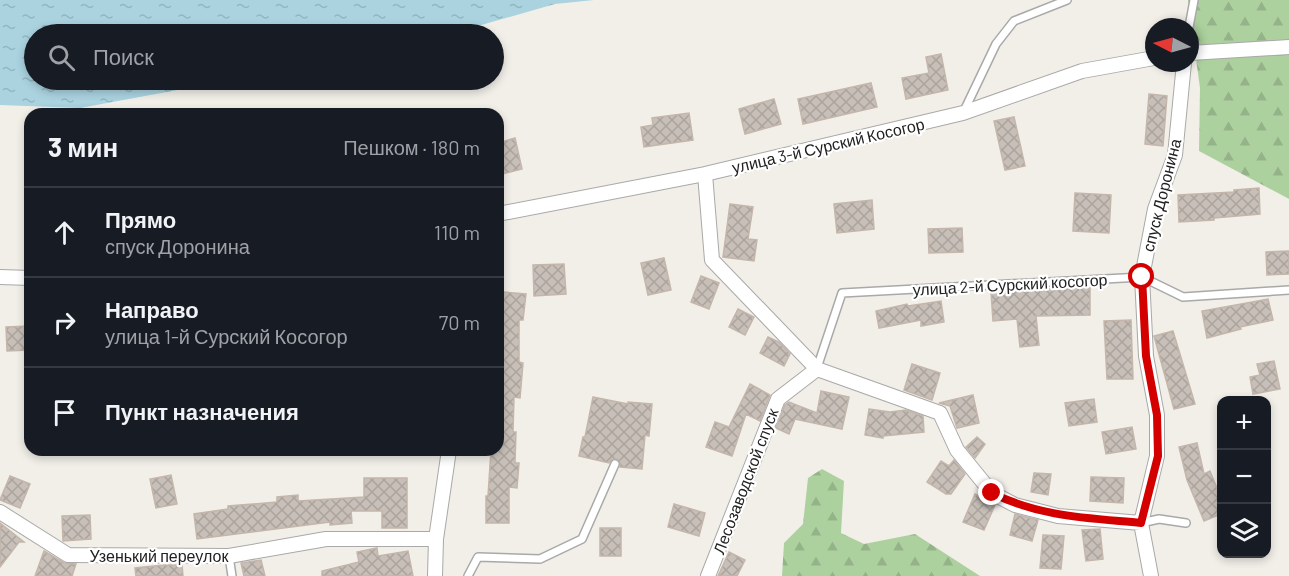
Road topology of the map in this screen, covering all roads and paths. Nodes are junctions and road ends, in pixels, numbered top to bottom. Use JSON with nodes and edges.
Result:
{"nodes":[{"id":1,"x":1067,"y":0,"type":"edge"},
{"id":2,"x":1194,"y":0,"type":"edge"},
{"id":3,"x":1191,"y":18,"type":"edge"},
{"id":4,"x":1289,"y":47,"type":"edge"},
{"id":5,"x":1199,"y":52,"type":"edge"},
{"id":6,"x":1145,"y":60,"type":"edge"},
{"id":7,"x":1183,"y":72,"type":"edge"},
{"id":8,"x":963,"y":113,"type":"junction"},
{"id":9,"x":705,"y":174,"type":"junction"},
{"id":10,"x":504,"y":213,"type":"edge"},
{"id":11,"x":0,"y":277,"type":"edge"},
{"id":12,"x":1142,"y":277,"type":"junction"},
{"id":13,"x":24,"y":278,"type":"edge"},
{"id":14,"x":1289,"y":290,"type":"edge"},
{"id":15,"x":817,"y":369,"type":"junction"},
{"id":16,"x":448,"y":456,"type":"edge"},
{"id":17,"x":615,"y":465,"type":"dead end"},
{"id":18,"x":0,"y":512,"type":"edge"},
{"id":19,"x":1141,"y":523,"type":"junction"},
{"id":20,"x":1186,"y":523,"type":"dead end"},
{"id":21,"x":436,"y":539,"type":"junction"},
{"id":22,"x":229,"y":556,"type":"junction"},
{"id":23,"x":232,"y":576,"type":"edge"},
{"id":24,"x":435,"y":576,"type":"edge"},
{"id":25,"x":468,"y":576,"type":"edge"},
{"id":26,"x":708,"y":576,"type":"edge"},
{"id":27,"x":1151,"y":576,"type":"edge"}],
"edges":[{"from":1,"to":8,"type":"lane"},
{"from":2,"to":3,"type":"lane"},
{"from":4,"to":5,"type":"street"},
{"from":6,"to":8,"type":"street","name":"улица 3-й Сурский Косогор"},
{"from":7,"to":12,"type":"street","name":"спуск Доронина"},
{"from":8,"to":9,"type":"street","name":"улица 3-й Сурский Косогор"},
{"from":9,"to":10,"type":"street","name":"улица 3-й Сурский Косогор"},
{"from":9,"to":15,"type":"street"},
{"from":11,"to":13,"type":"street"},
{"from":12,"to":14,"type":"lane","name":"улица 2-й Сурский косогор"},
{"from":12,"to":15,"type":"lane","name":"улица 2-й Сурский косогор"},
{"from":12,"to":19,"type":"street","name":"спуск Доронина"},
{"from":15,"to":19,"type":"street"},
{"from":15,"to":26,"type":"street","name":"Лесозаводской спуск"},
{"from":16,"to":21,"type":"street"},
{"from":17,"to":25,"type":"lane"},
{"from":18,"to":22,"type":"street","name":"Узенький переулок"},
{"from":19,"to":20,"type":"lane"},
{"from":19,"to":27,"type":"street","name":"спуск Доронина"},
{"from":21,"to":22,"type":"street","name":"Узенький переулок"},
{"from":21,"to":24,"type":"street"},
{"from":22,"to":23,"type":"lane"}]}
